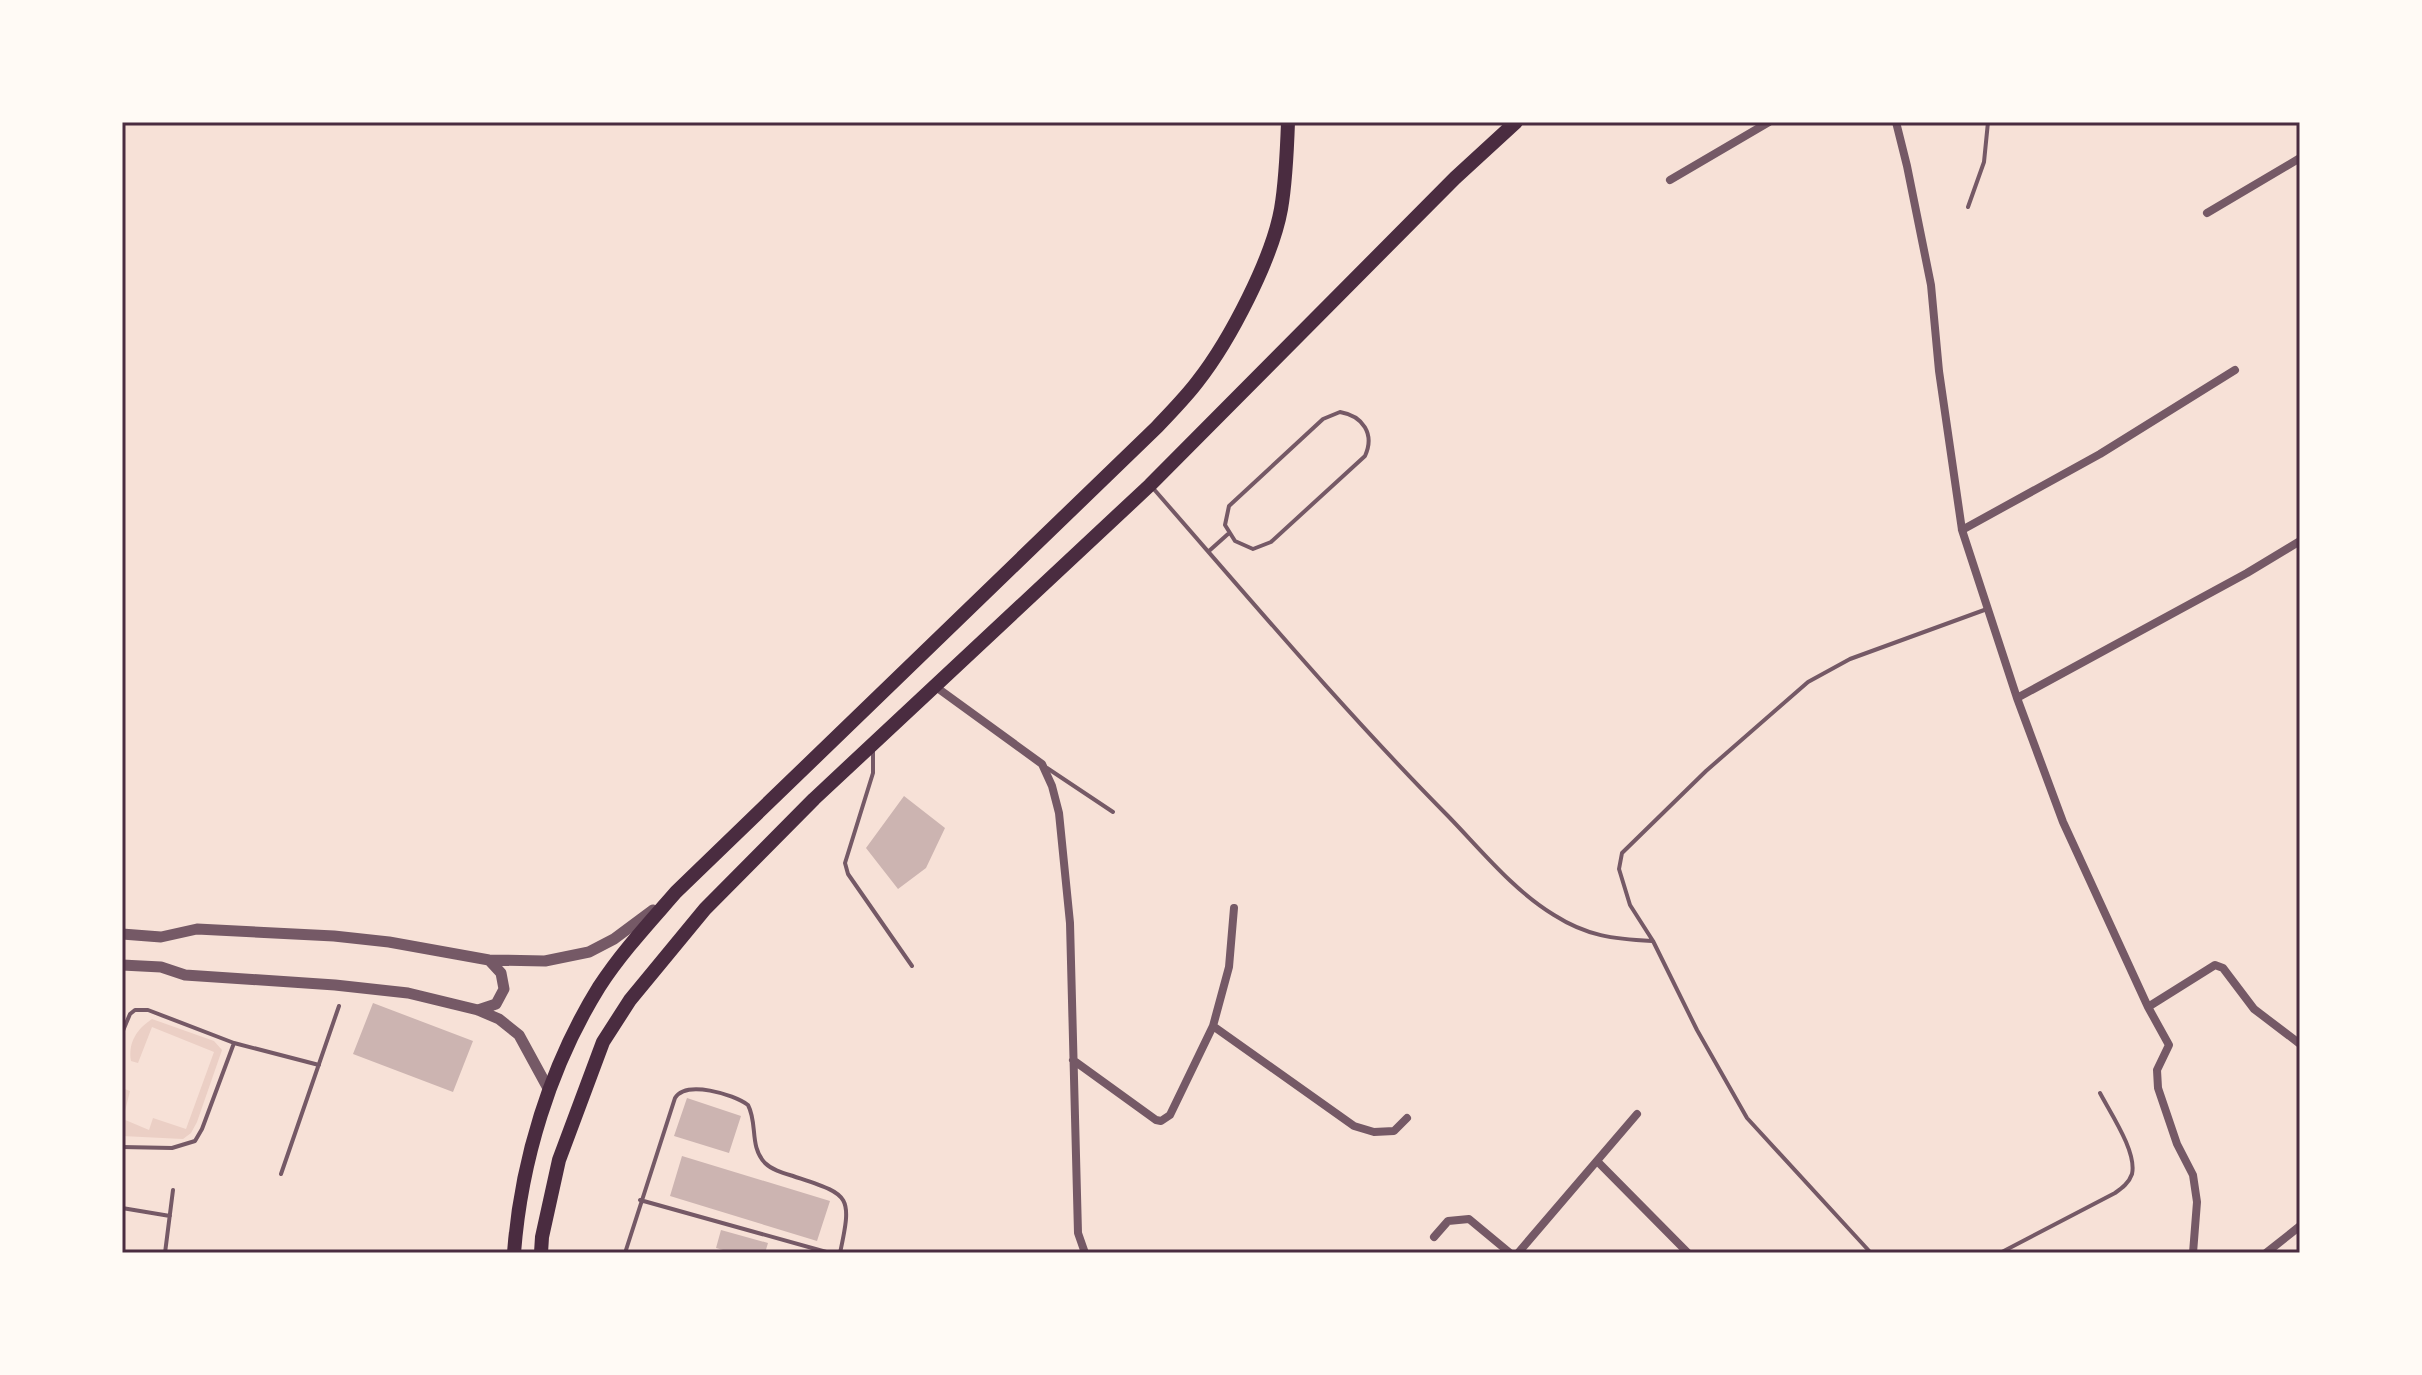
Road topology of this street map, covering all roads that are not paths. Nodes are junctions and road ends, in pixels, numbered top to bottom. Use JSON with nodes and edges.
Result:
{"nodes":[{"id":1,"x":1288,"y":122,"type":"edge"},
{"id":2,"x":1516,"y":122,"type":"edge"},
{"id":3,"x":1769,"y":122,"type":"edge"},
{"id":4,"x":1896,"y":122,"type":"edge"},
{"id":5,"x":1988,"y":122,"type":"edge"},
{"id":6,"x":2300,"y":158,"type":"edge"},
{"id":7,"x":1670,"y":180,"type":"dead end"},
{"id":8,"x":1968,"y":207,"type":"dead end"},
{"id":9,"x":2207,"y":213,"type":"dead end"},
{"id":10,"x":2235,"y":370,"type":"dead end"},
{"id":11,"x":1150,"y":485,"type":"junction"},
{"id":12,"x":1962,"y":530,"type":"junction"},
{"id":13,"x":1228,"y":534,"type":"junction"},
{"id":14,"x":2300,"y":541,"type":"edge"},
{"id":15,"x":1208,"y":552,"type":"junction"},
{"id":16,"x":1987,"y":609,"type":"junction"},
{"id":17,"x":936,"y":687,"type":"junction"},
{"id":18,"x":2017,"y":698,"type":"junction"},
{"id":19,"x":873,"y":745,"type":"junction"},
{"id":20,"x":1042,"y":764,"type":"junction"},
{"id":21,"x":1113,"y":812,"type":"dead end"},
{"id":22,"x":676,"y":892,"type":"junction"},
{"id":23,"x":1234,"y":908,"type":"dead end"},
{"id":24,"x":122,"y":934,"type":"edge"},
{"id":25,"x":1653,"y":941,"type":"junction"},
{"id":26,"x":489,"y":960,"type":"junction"},
{"id":27,"x":122,"y":965,"type":"edge"},
{"id":28,"x":912,"y":966,"type":"dead end"},
{"id":29,"x":339,"y":1006,"type":"dead end"},
{"id":30,"x":2148,"y":1007,"type":"junction"},
{"id":31,"x":478,"y":1010,"type":"junction"},
{"id":32,"x":1213,"y":1026,"type":"junction"},
{"id":33,"x":122,"y":1033,"type":"edge"},
{"id":34,"x":234,"y":1043,"type":"junction"},
{"id":35,"x":2300,"y":1044,"type":"edge"},
{"id":36,"x":1073,"y":1060,"type":"junction"},
{"id":37,"x":319,"y":1065,"type":"junction"},
{"id":38,"x":549,"y":1090,"type":"junction"},
{"id":39,"x":2100,"y":1093,"type":"dead end"},
{"id":40,"x":1637,"y":1114,"type":"dead end"},
{"id":41,"x":1407,"y":1118,"type":"dead end"},
{"id":42,"x":122,"y":1147,"type":"edge"},
{"id":43,"x":1597,"y":1161,"type":"junction"},
{"id":44,"x":281,"y":1174,"type":"dead end"},
{"id":45,"x":173,"y":1190,"type":"dead end"},
{"id":46,"x":640,"y":1200,"type":"junction"},
{"id":47,"x":122,"y":1208,"type":"edge"},
{"id":48,"x":170,"y":1216,"type":"junction"},
{"id":49,"x":2300,"y":1226,"type":"edge"},
{"id":50,"x":1434,"y":1237,"type":"dead end"},
{"id":51,"x":165,"y":1253,"type":"edge"},
{"id":52,"x":514,"y":1253,"type":"edge"},
{"id":53,"x":541,"y":1253,"type":"edge"},
{"id":54,"x":625,"y":1253,"type":"edge"},
{"id":55,"x":830,"y":1253,"type":"edge"},
{"id":56,"x":840,"y":1253,"type":"edge"},
{"id":57,"x":1085,"y":1253,"type":"edge"},
{"id":58,"x":1510,"y":1253,"type":"edge"},
{"id":59,"x":1518,"y":1253,"type":"edge"},
{"id":60,"x":1688,"y":1253,"type":"edge"},
{"id":61,"x":1871,"y":1253,"type":"edge"},
{"id":62,"x":2000,"y":1253,"type":"edge"},
{"id":63,"x":2193,"y":1253,"type":"edge"},
{"id":64,"x":2266,"y":1253,"type":"edge"}],
"edges":[{"from":1,"to":22,"type":"main road"},
{"from":2,"to":11,"type":"main road"},
{"from":3,"to":7,"type":"street"},
{"from":4,"to":12,"type":"street"},
{"from":5,"to":8,"type":"lane"},
{"from":6,"to":9,"type":"street"},
{"from":10,"to":12,"type":"street"},
{"from":11,"to":15,"type":"lane"},
{"from":11,"to":17,"type":"main road"},
{"from":12,"to":16,"type":"street"},
{"from":13,"to":13,"type":"lane"},
{"from":13,"to":15,"type":"lane"},
{"from":14,"to":18,"type":"street"},
{"from":15,"to":25,"type":"lane"},
{"from":16,"to":18,"type":"street"},
{"from":16,"to":25,"type":"lane"},
{"from":17,"to":19,"type":"main road"},
{"from":17,"to":20,"type":"street"},
{"from":18,"to":30,"type":"street"},
{"from":19,"to":28,"type":"lane"},
{"from":19,"to":53,"type":"main road"},
{"from":20,"to":21,"type":"lane"},
{"from":20,"to":36,"type":"street"},
{"from":22,"to":26,"type":"street"},
{"from":22,"to":38,"type":"main road"},
{"from":23,"to":32,"type":"street"},
{"from":24,"to":26,"type":"street"},
{"from":25,"to":61,"type":"lane"},
{"from":26,"to":31,"type":"street"},
{"from":27,"to":31,"type":"street"},
{"from":29,"to":37,"type":"lane"},
{"from":30,"to":35,"type":"street"},
{"from":30,"to":63,"type":"street"},
{"from":31,"to":38,"type":"street"},
{"from":32,"to":36,"type":"street"},
{"from":32,"to":41,"type":"street"},
{"from":33,"to":34,"type":"lane"},
{"from":34,"to":37,"type":"lane"},
{"from":34,"to":42,"type":"lane"},
{"from":36,"to":57,"type":"street"},
{"from":37,"to":44,"type":"lane"},
{"from":38,"to":52,"type":"main road"},
{"from":39,"to":62,"type":"lane"},
{"from":40,"to":43,"type":"street"},
{"from":43,"to":59,"type":"street"},
{"from":43,"to":60,"type":"street"},
{"from":45,"to":48,"type":"lane"},
{"from":46,"to":54,"type":"lane"},
{"from":46,"to":55,"type":"lane"},
{"from":46,"to":56,"type":"lane"},
{"from":47,"to":48,"type":"lane"},
{"from":48,"to":51,"type":"lane"},
{"from":49,"to":64,"type":"street"},
{"from":50,"to":58,"type":"street"}]}
